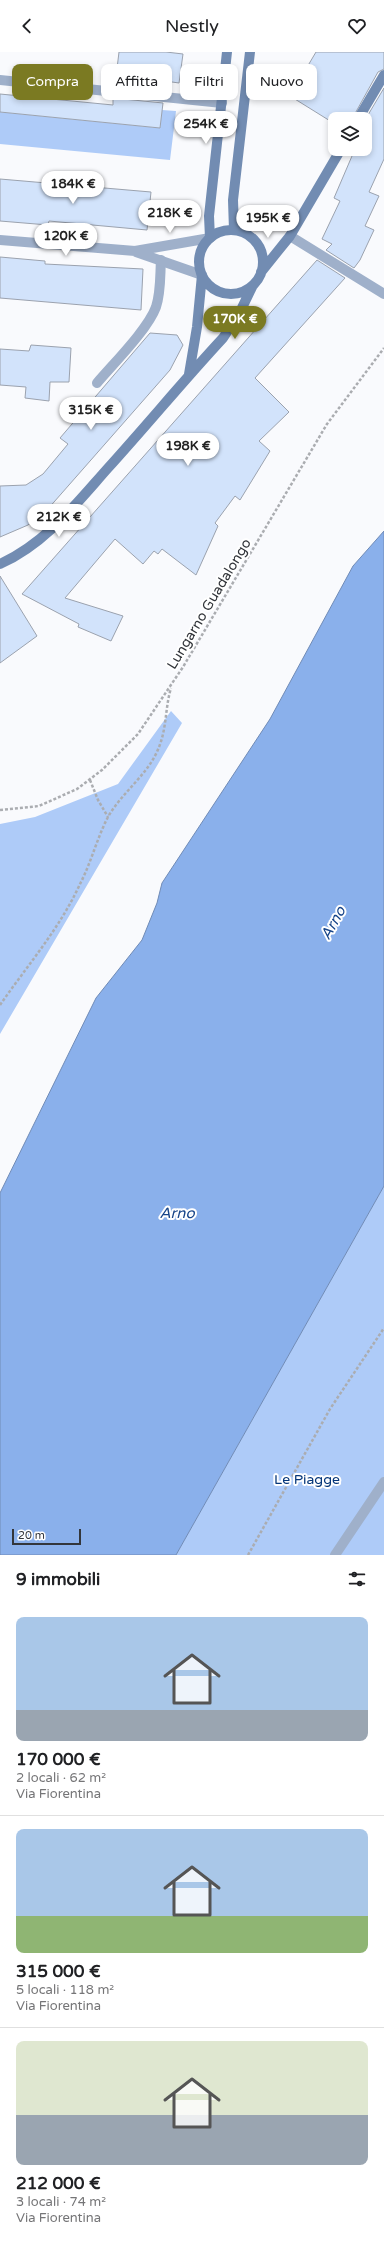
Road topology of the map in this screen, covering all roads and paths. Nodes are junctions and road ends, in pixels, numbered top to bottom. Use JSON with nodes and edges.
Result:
{"nodes":[{"id":1,"x":227,"y":52,"type":"edge"},
{"id":2,"x":250,"y":52,"type":"edge"},
{"id":3,"x":384,"y":75,"type":"edge"},
{"id":4,"x":0,"y":80,"type":"edge"},
{"id":5,"x":222,"y":103,"type":"junction"},
{"id":6,"x":362,"y":112,"type":"edge"},
{"id":7,"x":337,"y":156,"type":"edge"},
{"id":8,"x":234,"y":230,"type":"junction"},
{"id":9,"x":290,"y":236,"type":"junction"},
{"id":10,"x":210,"y":238,"type":"junction"},
{"id":11,"x":0,"y":240,"type":"edge"},
{"id":12,"x":134,"y":251,"type":"junction"},
{"id":13,"x":161,"y":260,"type":"junction"},
{"id":14,"x":261,"y":272,"type":"junction"},
{"id":15,"x":202,"y":275,"type":"junction"},
{"id":16,"x":253,"y":285,"type":"junction"},
{"id":17,"x":384,"y":294,"type":"edge"},
{"id":18,"x":384,"y":348,"type":"edge"},
{"id":19,"x":189,"y":375,"type":"junction"},
{"id":20,"x":97,"y":383,"type":"dead end"},
{"id":21,"x":0,"y":564,"type":"edge"},
{"id":22,"x":172,"y":685,"type":"junction"},
{"id":23,"x":90,"y":780,"type":"junction"},
{"id":24,"x":0,"y":810,"type":"edge"},
{"id":25,"x":108,"y":817,"type":"junction"},
{"id":26,"x":0,"y":1005,"type":"edge"},
{"id":27,"x":384,"y":1328,"type":"edge"},
{"id":28,"x":384,"y":1482,"type":"edge"},
{"id":29,"x":248,"y":1555,"type":"edge"},
{"id":30,"x":335,"y":1555,"type":"edge"}],
"edges":[{"from":1,"to":5,"type":"main road"},
{"from":2,"to":8,"type":"main road"},
{"from":3,"to":6,"type":"main road"},
{"from":4,"to":5,"type":"street"},
{"from":5,"to":10,"type":"main road"},
{"from":7,"to":9,"type":"main road"},
{"from":8,"to":10,"type":"main road"},
{"from":8,"to":14,"type":"main road"},
{"from":9,"to":14,"type":"main road"},
{"from":9,"to":17,"type":"street"},
{"from":10,"to":12,"type":"street"},
{"from":10,"to":15,"type":"main road"},
{"from":11,"to":12,"type":"street"},
{"from":12,"to":13,"type":"street"},
{"from":13,"to":15,"type":"street"},
{"from":13,"to":20,"type":"street"},
{"from":14,"to":16,"type":"main road"},
{"from":15,"to":16,"type":"main road"},
{"from":15,"to":19,"type":"main road"},
{"from":16,"to":19,"type":"main road"},
{"from":18,"to":22,"type":"path","name":"Lungarno Guadalongo"},
{"from":19,"to":21,"type":"main road"},
{"from":22,"to":23,"type":"path","name":"Lungarno Guadalongo"},
{"from":22,"to":25,"type":"path"},
{"from":23,"to":24,"type":"path","name":"Lungarno Guadalongo"},
{"from":23,"to":25,"type":"path"},
{"from":25,"to":26,"type":"path"},
{"from":27,"to":29,"type":"path"},
{"from":28,"to":30,"type":"street"}]}
